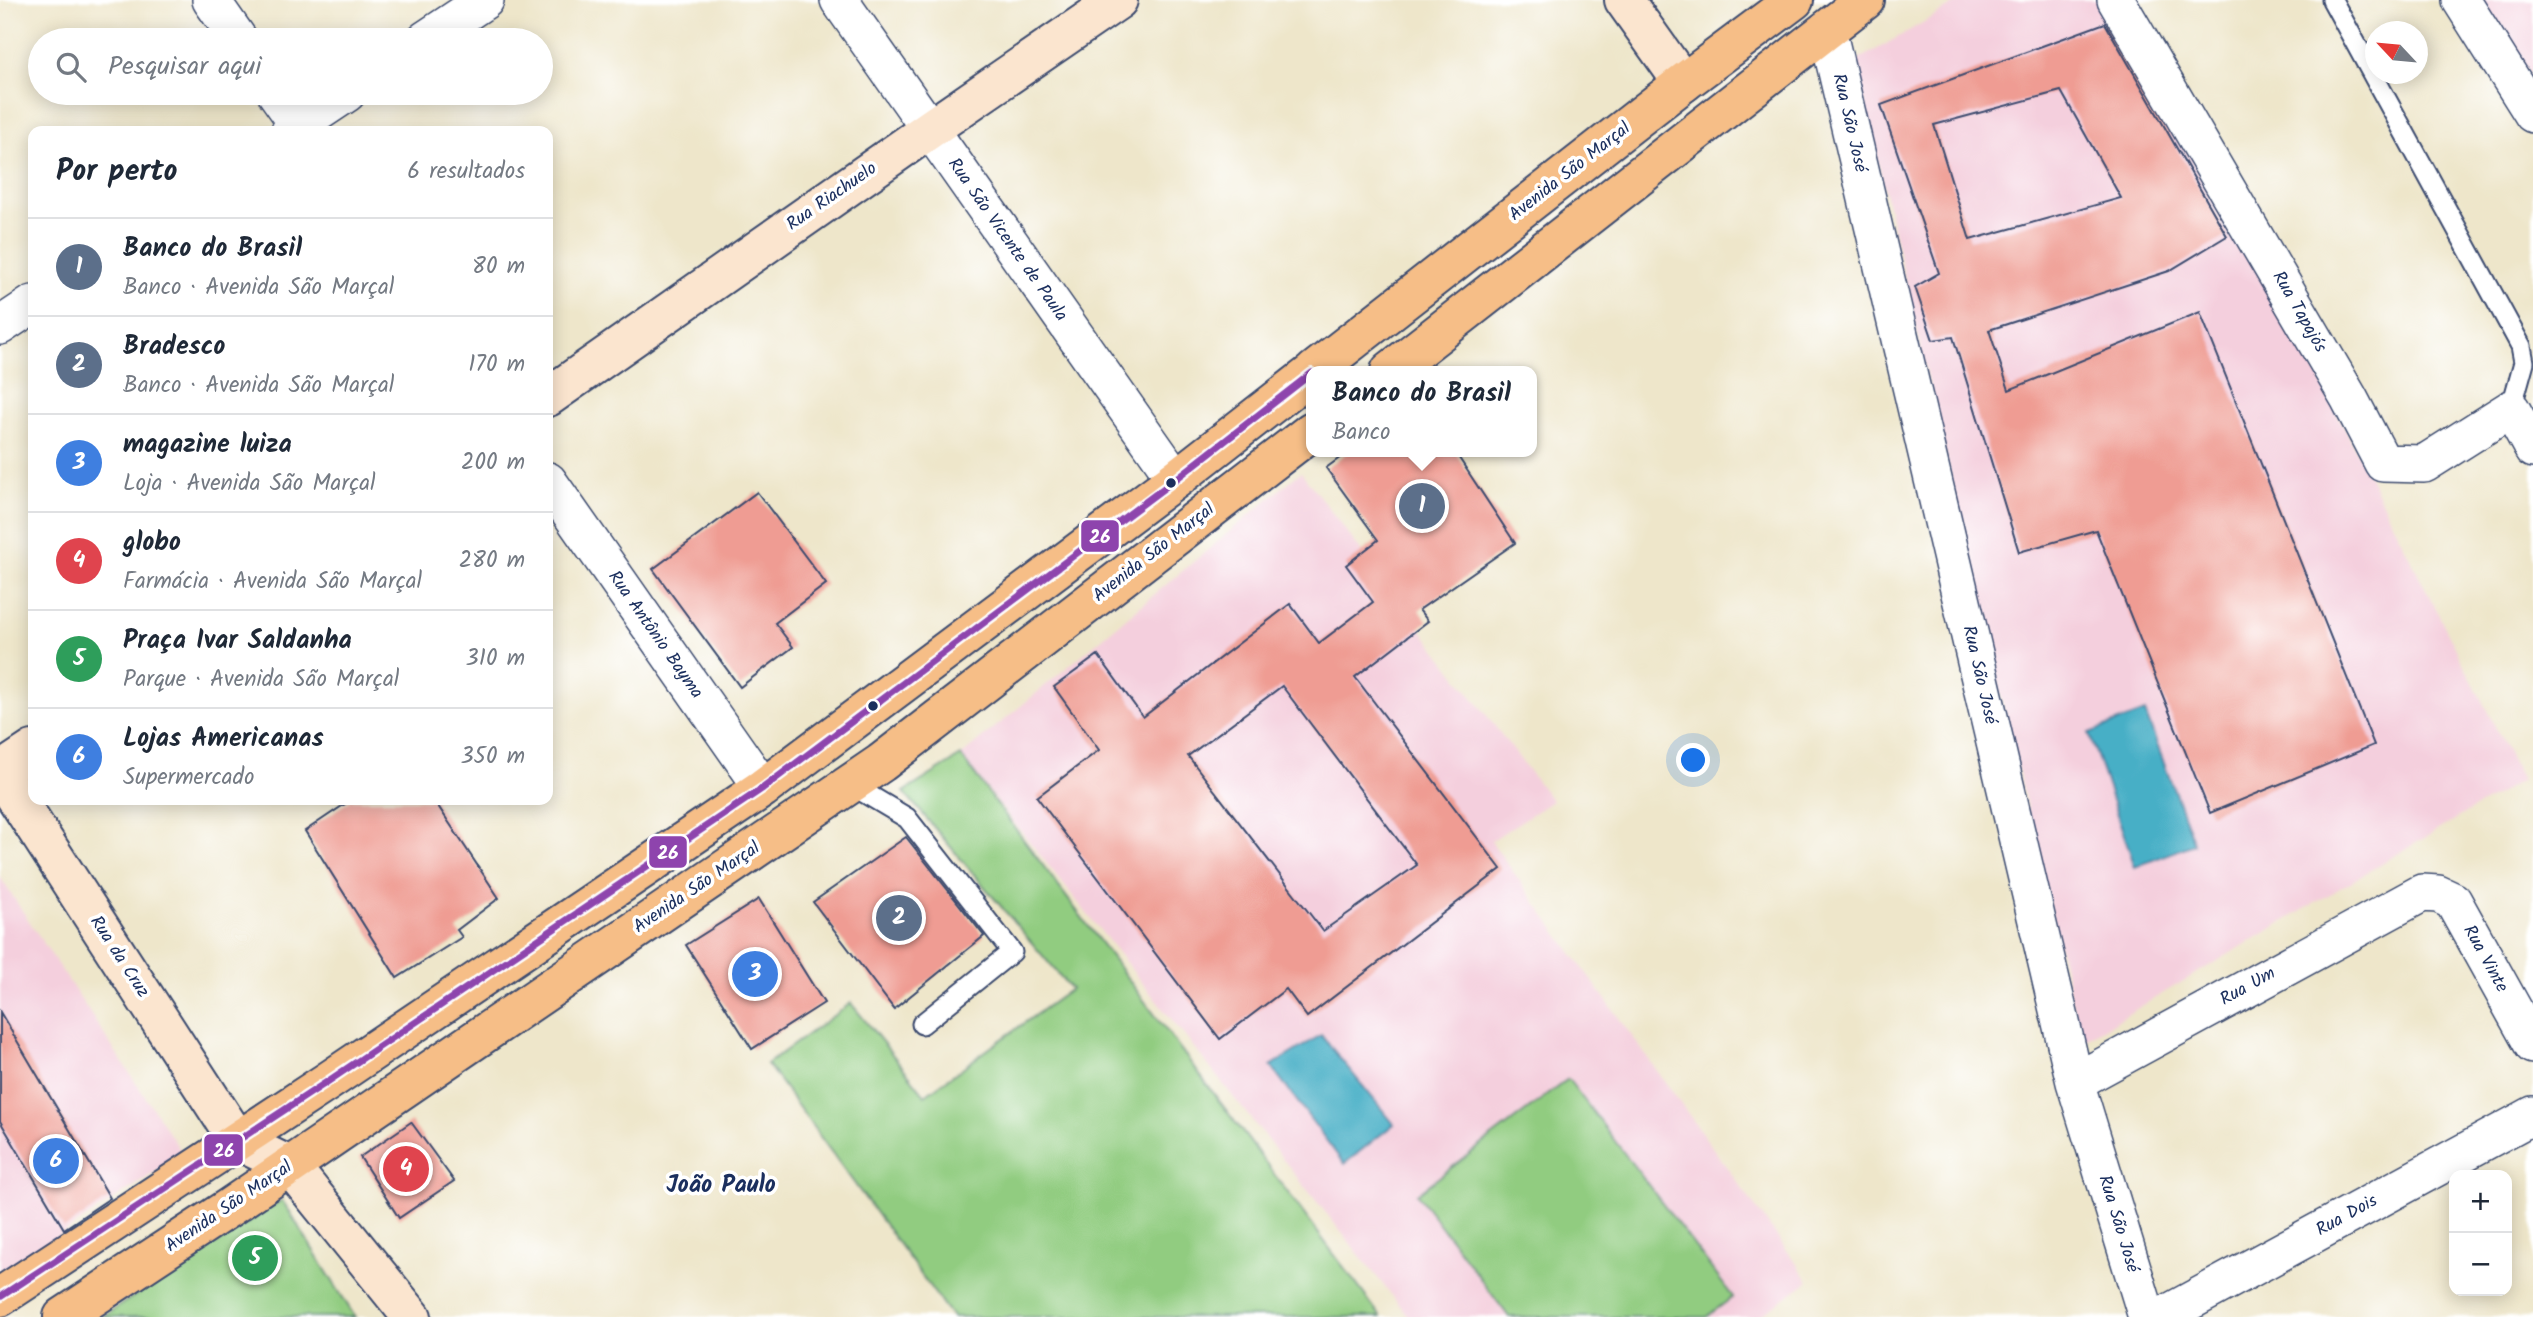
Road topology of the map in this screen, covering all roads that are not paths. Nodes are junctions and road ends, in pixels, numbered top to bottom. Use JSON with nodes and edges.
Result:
{"nodes":[{"id":1,"x":211,"y":0,"type":"edge"},
{"id":2,"x":485,"y":0,"type":"edge"},
{"id":3,"x":839,"y":0,"type":"edge"},
{"id":4,"x":1118,"y":0,"type":"edge"},
{"id":5,"x":1624,"y":0,"type":"edge"},
{"id":6,"x":1794,"y":0,"type":"edge"},
{"id":7,"x":1865,"y":0,"type":"edge"},
{"id":8,"x":2116,"y":0,"type":"edge"},
{"id":9,"x":2332,"y":0,"type":"edge"},
{"id":10,"x":2462,"y":0,"type":"edge"},
{"id":11,"x":231,"y":28,"type":"edge"},
{"id":12,"x":443,"y":28,"type":"edge"},
{"id":13,"x":1827,"y":29,"type":"junction"},
{"id":14,"x":1683,"y":83,"type":"junction"},
{"id":15,"x":283,"y":105,"type":"edge"},
{"id":16,"x":330,"y":105,"type":"edge"},
{"id":17,"x":2533,"y":114,"type":"edge"},
{"id":18,"x":295,"y":126,"type":"edge"},
{"id":19,"x":301,"y":126,"type":"edge"},
{"id":20,"x":930,"y":129,"type":"junction"},
{"id":21,"x":28,"y":307,"type":"edge"},
{"id":22,"x":0,"y":326,"type":"edge"},
{"id":23,"x":1321,"y":366,"type":"edge"},
{"id":24,"x":1396,"y":366,"type":"edge"},
{"id":25,"x":1306,"y":377,"type":"edge"},
{"id":26,"x":553,"y":393,"type":"edge"},
{"id":27,"x":2511,"y":410,"type":"junction"},
{"id":28,"x":1306,"y":436,"type":"edge"},
{"id":29,"x":2533,"y":449,"type":"edge"},
{"id":30,"x":1175,"y":480,"type":"junction"},
{"id":31,"x":553,"y":488,"type":"edge"},
{"id":32,"x":28,"y":753,"type":"edge"},
{"id":33,"x":0,"y":772,"type":"edge"},
{"id":34,"x":850,"y":783,"type":"junction"},
{"id":35,"x":763,"y":788,"type":"junction"},
{"id":36,"x":2422,"y":893,"type":"joint"},
{"id":37,"x":922,"y":1024,"type":"dead end"},
{"id":38,"x":2533,"y":1045,"type":"edge"},
{"id":39,"x":2075,"y":1082,"type":"junction"},
{"id":40,"x":2533,"y":1115,"type":"edge"},
{"id":41,"x":238,"y":1141,"type":"junction"},
{"id":42,"x":290,"y":1166,"type":"junction"},
{"id":43,"x":0,"y":1297,"type":"edge"},
{"id":44,"x":63,"y":1317,"type":"edge"},
{"id":45,"x":412,"y":1317,"type":"edge"},
{"id":46,"x":2147,"y":1317,"type":"edge"},
{"id":47,"x":2161,"y":1317,"type":"edge"}],
"edges":[{"from":1,"to":11,"type":"street"},
{"from":2,"to":12,"type":"street"},
{"from":3,"to":20,"type":"street","name":"Rua São Vicente de Paula"},
{"from":4,"to":20,"type":"street","name":"Rua Riachuelo"},
{"from":5,"to":14,"type":"street"},
{"from":6,"to":14,"type":"main road","name":"Avenida São Marçal"},
{"from":7,"to":13,"type":"main road"},
{"from":8,"to":27,"type":"street","name":"Rua Tapajós"},
{"from":9,"to":27,"type":"lane"},
{"from":10,"to":17,"type":"street"},
{"from":13,"to":24,"type":"main road"},
{"from":13,"to":39,"type":"street","name":"Rua São José"},
{"from":14,"to":23,"type":"main road","name":"Avenida São Marçal"},
{"from":15,"to":18,"type":"street"},
{"from":16,"to":19,"type":"street"},
{"from":20,"to":26,"type":"street","name":"Rua Riachuelo"},
{"from":20,"to":30,"type":"street","name":"Rua São Vicente de Paula"},
{"from":21,"to":22,"type":"street"},
{"from":25,"to":30,"type":"main road","name":"Avenida São Marçal"},
{"from":27,"to":29,"type":"street"},
{"from":28,"to":34,"type":"main road","name":"Avenida São Marçal"},
{"from":30,"to":35,"type":"main road","name":"Avenida São Marçal"},
{"from":31,"to":35,"type":"street","name":"Rua Antônio Bayma"},
{"from":32,"to":33,"type":"street"},
{"from":33,"to":41,"type":"street","name":"Rua da Cruz"},
{"from":34,"to":37,"type":"lane"},
{"from":34,"to":42,"type":"main road","name":"Avenida São Marçal"},
{"from":35,"to":41,"type":"main road","name":"Avenida São Marçal"},
{"from":36,"to":38,"type":"street","name":"Rua Vinte"},
{"from":36,"to":39,"type":"street","name":"Rua Um"},
{"from":39,"to":46,"type":"street","name":"Rua São José"},
{"from":40,"to":47,"type":"street","name":"Rua Dois"},
{"from":41,"to":42,"type":"street"},
{"from":41,"to":43,"type":"main road","name":"Avenida São Marçal"},
{"from":42,"to":44,"type":"main road","name":"Avenida São Marçal"},
{"from":42,"to":45,"type":"street"}]}
